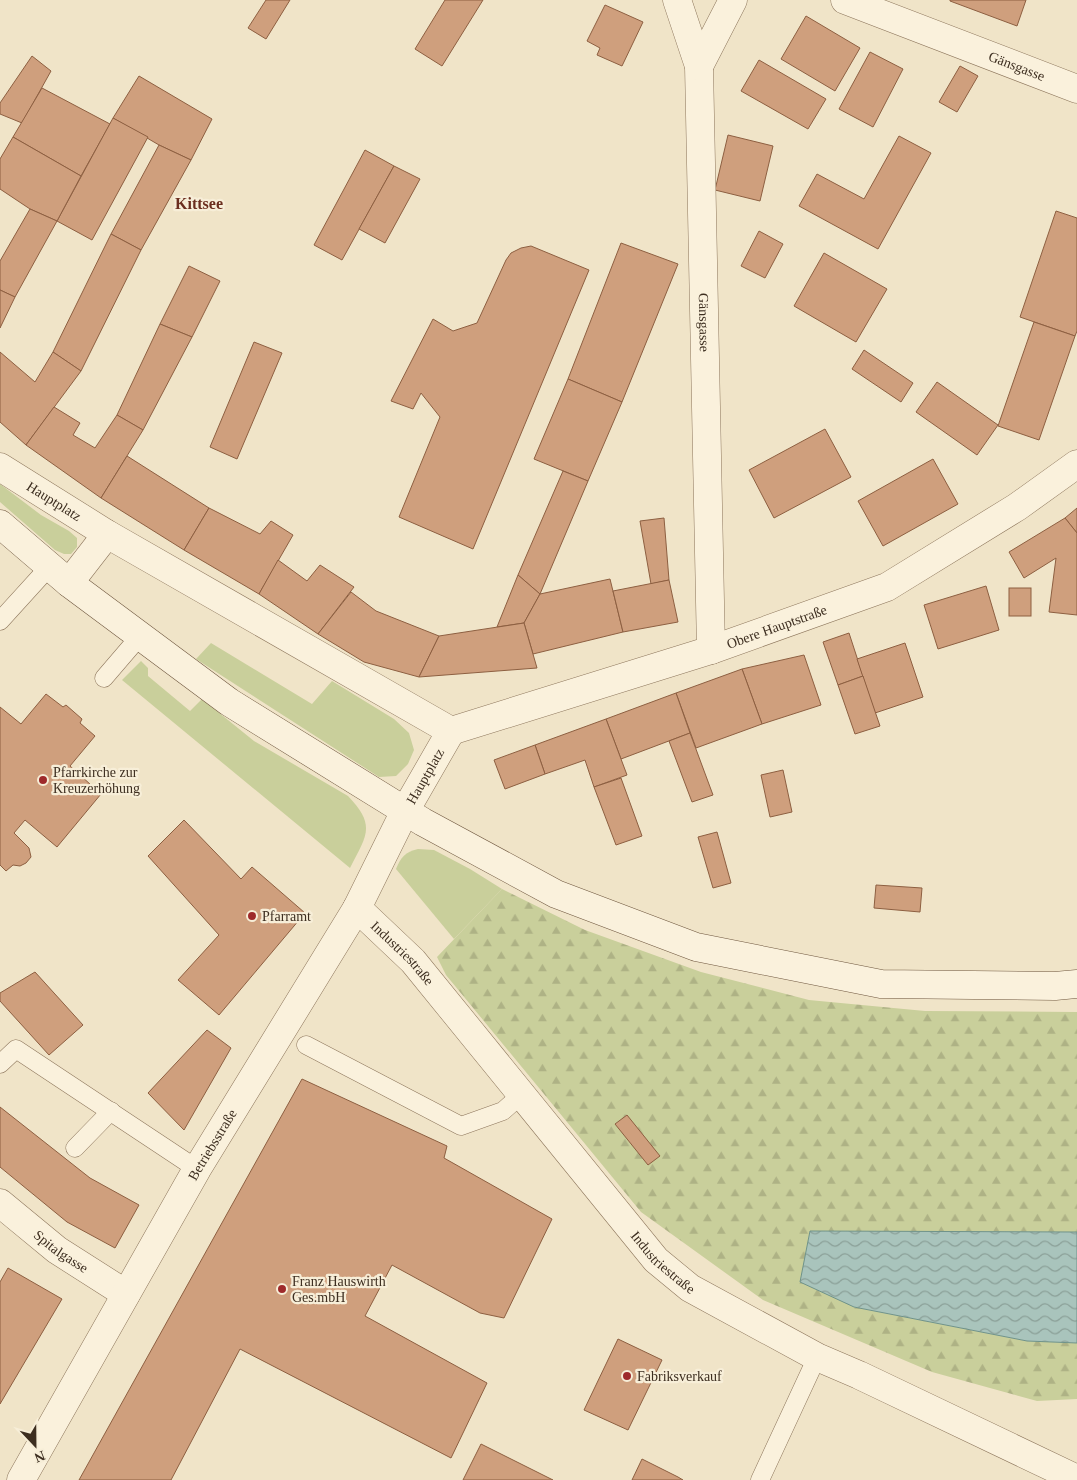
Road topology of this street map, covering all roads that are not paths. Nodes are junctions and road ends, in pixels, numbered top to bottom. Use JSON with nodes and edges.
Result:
{"nodes":[{"id":1,"x":676,"y":0,"type":"edge"},
{"id":2,"x":732,"y":0,"type":"edge"},
{"id":3,"x":845,"y":0,"type":"edge"},
{"id":4,"x":699,"y":66,"type":"junction"},
{"id":5,"x":1077,"y":89,"type":"edge"},
{"id":6,"x":1077,"y":464,"type":"edge"},
{"id":7,"x":0,"y":467,"type":"edge"},
{"id":8,"x":0,"y":524,"type":"edge"},
{"id":9,"x":107,"y":534,"type":"junction"},
{"id":10,"x":59,"y":575,"type":"junction"},
{"id":11,"x":0,"y":621,"type":"edge"},
{"id":12,"x":140,"y":636,"type":"junction"},
{"id":13,"x":711,"y":650,"type":"junction"},
{"id":14,"x":104,"y":678,"type":"dead end"},
{"id":15,"x":451,"y":731,"type":"junction"},
{"id":16,"x":406,"y":811,"type":"junction"},
{"id":17,"x":357,"y":908,"type":"junction"},
{"id":18,"x":1077,"y":984,"type":"edge"},
{"id":19,"x":306,"y":1045,"type":"dead end"},
{"id":20,"x":0,"y":1064,"type":"edge"},
{"id":21,"x":521,"y":1095,"type":"junction"},
{"id":22,"x":111,"y":1112,"type":"junction"},
{"id":23,"x":76,"y":1148,"type":"dead end"},
{"id":24,"x":196,"y":1169,"type":"junction"},
{"id":25,"x":0,"y":1203,"type":"edge"},
{"id":26,"x":126,"y":1294,"type":"junction"},
{"id":27,"x":817,"y":1357,"type":"junction"},
{"id":28,"x":1077,"y":1478,"type":"edge"},
{"id":29,"x":21,"y":1480,"type":"edge"},
{"id":30,"x":760,"y":1480,"type":"edge"}],
"edges":[{"from":1,"to":4,"type":"street","name":"Gänsgasse"},
{"from":2,"to":4,"type":"street"},
{"from":3,"to":5,"type":"street","name":"Gänsgasse"},
{"from":4,"to":13,"type":"street","name":"Gänsgasse"},
{"from":6,"to":13,"type":"street","name":"Obere Hauptstraße"},
{"from":7,"to":9,"type":"street","name":"Hauptplatz"},
{"from":8,"to":10,"type":"street","name":"Hauptplatz"},
{"from":9,"to":10,"type":"street"},
{"from":9,"to":15,"type":"street","name":"Hauptplatz"},
{"from":10,"to":11,"type":"lane"},
{"from":10,"to":12,"type":"street","name":"Hauptplatz"},
{"from":12,"to":14,"type":"lane"},
{"from":12,"to":16,"type":"street","name":"Hauptplatz"},
{"from":13,"to":15,"type":"street","name":"Obere Hauptstraße"},
{"from":15,"to":16,"type":"street","name":"Hauptplatz"},
{"from":16,"to":17,"type":"street","name":"Betriebsstraße"},
{"from":16,"to":18,"type":"street"},
{"from":17,"to":21,"type":"street","name":"Industriestraße"},
{"from":17,"to":24,"type":"street","name":"Betriebsstraße"},
{"from":19,"to":21,"type":"lane"},
{"from":20,"to":22,"type":"lane"},
{"from":21,"to":27,"type":"street","name":"Industriestraße"},
{"from":22,"to":23,"type":"lane"},
{"from":22,"to":24,"type":"lane"},
{"from":24,"to":26,"type":"street","name":"Betriebsstraße"},
{"from":25,"to":26,"type":"street","name":"Spitalgasse"},
{"from":26,"to":29,"type":"street","name":"Betriebsstraße"},
{"from":27,"to":28,"type":"street","name":"Industriestraße"},
{"from":27,"to":30,"type":"lane"}]}
